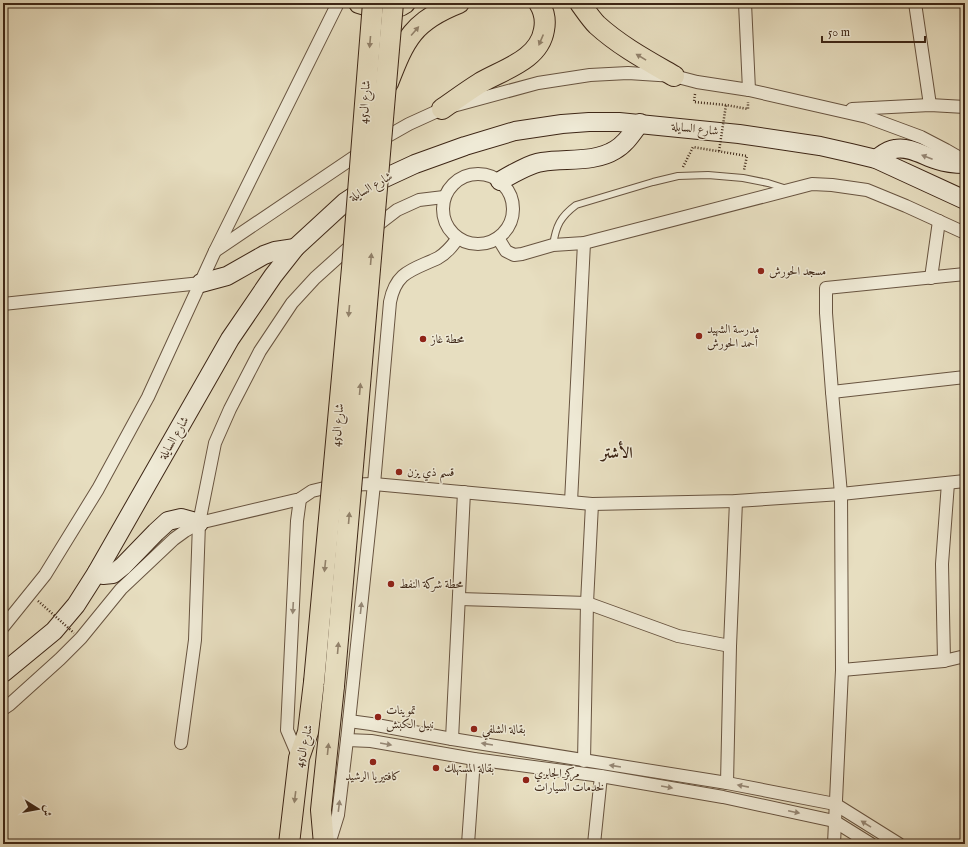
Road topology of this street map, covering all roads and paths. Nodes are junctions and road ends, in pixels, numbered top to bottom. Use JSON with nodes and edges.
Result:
{"nodes":[{"id":1,"x":338,"y":3,"type":"edge"},
{"id":2,"x":359,"y":3,"type":"edge"},
{"id":3,"x":373,"y":3,"type":"edge"},
{"id":4,"x":393,"y":3,"type":"edge"},
{"id":5,"x":405,"y":3,"type":"edge"},
{"id":6,"x":459,"y":3,"type":"edge"},
{"id":7,"x":539,"y":3,"type":"edge"},
{"id":8,"x":580,"y":3,"type":"edge"},
{"id":9,"x":745,"y":3,"type":"edge"},
{"id":10,"x":914,"y":3,"type":"edge"},
{"id":11,"x":674,"y":76,"type":"junction"},
{"id":12,"x":749,"y":90,"type":"junction"},
{"id":13,"x":385,"y":91,"type":"junction"},
{"id":14,"x":694,"y":102,"type":"dead end"},
{"id":15,"x":726,"y":105,"type":"junction"},
{"id":16,"x":930,"y":105,"type":"junction"},
{"id":17,"x":965,"y":107,"type":"edge"},
{"id":18,"x":442,"y":109,"type":"junction"},
{"id":19,"x":748,"y":109,"type":"dead end"},
{"id":20,"x":839,"y":110,"type":"junction"},
{"id":21,"x":640,"y":123,"type":"junction"},
{"id":22,"x":719,"y":151,"type":"junction"},
{"id":23,"x":747,"y":156,"type":"dead end"},
{"id":24,"x":876,"y":159,"type":"junction"},
{"id":25,"x":965,"y":161,"type":"edge"},
{"id":26,"x":965,"y":164,"type":"edge"},
{"id":27,"x":678,"y":176,"type":"junction"},
{"id":28,"x":500,"y":181,"type":"junction"},
{"id":29,"x":788,"y":189,"type":"junction"},
{"id":30,"x":444,"y":197,"type":"junction"},
{"id":31,"x":965,"y":200,"type":"edge"},
{"id":32,"x":939,"y":221,"type":"junction"},
{"id":33,"x":965,"y":233,"type":"edge"},
{"id":34,"x":458,"y":238,"type":"junction"},
{"id":35,"x":498,"y":238,"type":"junction"},
{"id":36,"x":584,"y":243,"type":"junction"},
{"id":37,"x":553,"y":245,"type":"junction"},
{"id":38,"x":295,"y":248,"type":"junction"},
{"id":39,"x":215,"y":251,"type":"junction"},
{"id":40,"x":965,"y":274,"type":"edge"},
{"id":41,"x":931,"y":278,"type":"junction"},
{"id":42,"x":201,"y":283,"type":"junction"},
{"id":43,"x":3,"y":304,"type":"edge"},
{"id":44,"x":965,"y":377,"type":"edge"},
{"id":45,"x":832,"y":392,"type":"junction"},
{"id":46,"x":965,"y":482,"type":"edge"},
{"id":47,"x":948,"y":483,"type":"junction"},
{"id":48,"x":374,"y":484,"type":"junction"},
{"id":49,"x":464,"y":492,"type":"junction"},
{"id":50,"x":841,"y":494,"type":"junction"},
{"id":51,"x":300,"y":500,"type":"junction"},
{"id":52,"x":736,"y":501,"type":"junction"},
{"id":53,"x":571,"y":502,"type":"junction"},
{"id":54,"x":592,"y":504,"type":"junction"},
{"id":55,"x":199,"y":523,"type":"junction"},
{"id":56,"x":97,"y":572,"type":"junction"},
{"id":57,"x":459,"y":599,"type":"junction"},
{"id":58,"x":38,"y":601,"type":"dead end"},
{"id":59,"x":587,"y":603,"type":"junction"},
{"id":60,"x":3,"y":627,"type":"edge"},
{"id":61,"x":74,"y":633,"type":"dead end"},
{"id":62,"x":730,"y":646,"type":"junction"},
{"id":63,"x":965,"y":656,"type":"edge"},
{"id":64,"x":944,"y":661,"type":"junction"},
{"id":65,"x":842,"y":670,"type":"junction"},
{"id":66,"x":3,"y":673,"type":"edge"},
{"id":67,"x":3,"y":708,"type":"edge"},
{"id":68,"x":349,"y":721,"type":"junction"},
{"id":69,"x":452,"y":739,"type":"junction"},
{"id":70,"x":347,"y":740,"type":"junction"},
{"id":71,"x":181,"y":743,"type":"dead end"},
{"id":72,"x":299,"y":758,"type":"junction"},
{"id":73,"x":474,"y":759,"type":"junction"},
{"id":74,"x":584,"y":761,"type":"junction"},
{"id":75,"x":601,"y":776,"type":"junction"},
{"id":76,"x":727,"y":783,"type":"junction"},
{"id":77,"x":835,"y":804,"type":"junction"},
{"id":78,"x":834,"y":821,"type":"junction"},
{"id":79,"x":289,"y":844,"type":"edge"},
{"id":80,"x":324,"y":844,"type":"edge"},
{"id":81,"x":329,"y":844,"type":"edge"},
{"id":82,"x":468,"y":844,"type":"edge"},
{"id":83,"x":594,"y":844,"type":"edge"},
{"id":84,"x":834,"y":844,"type":"edge"},
{"id":85,"x":871,"y":844,"type":"edge"},
{"id":86,"x":899,"y":844,"type":"edge"}],
"edges":[{"from":1,"to":39,"type":"street"},
{"from":2,"to":5,"type":"main road"},
{"from":3,"to":72,"type":"main road","name":"شارع ال45","one_way":true,"bridge":true},
{"from":4,"to":13,"type":"main road","name":"شارع ال45","bridge":true},
{"from":13,"to":6,"type":"main road","one_way":true,"bridge":true},
{"from":7,"to":18,"type":"main road","one_way":true},
{"from":11,"to":8,"type":"main road","one_way":true},
{"from":9,"to":12,"type":"street"},
{"from":10,"to":16,"type":"street"},
{"from":11,"to":12,"type":"street"},
{"from":11,"to":18,"type":"street"},
{"from":12,"to":20,"type":"street"},
{"from":80,"to":13,"type":"main road","name":"شارع ال45","one_way":true,"bridge":true},
{"from":14,"to":15,"type":"path"},
{"from":15,"to":19,"type":"path"},
{"from":15,"to":22,"type":"path","bridge":true},
{"from":16,"to":17,"type":"street"},
{"from":16,"to":20,"type":"street"},
{"from":18,"to":39,"type":"street"},
{"from":20,"to":25,"type":"street"},
{"from":21,"to":24,"type":"main road","name":"شارع السايلة"},
{"from":21,"to":28,"type":"main road"},
{"from":21,"to":38,"type":"main road","name":"شارع السايلة"},
{"from":22,"to":23,"type":"path"},
{"from":22,"to":27,"type":"path"},
{"from":26,"to":24,"type":"main road","one_way":true},
{"from":24,"to":31,"type":"main road","name":"شارع السايلة"},
{"from":27,"to":29,"type":"lane"},
{"from":27,"to":37,"type":"lane"},
{"from":28,"to":30,"type":"street"},
{"from":28,"to":35,"type":"street"},
{"from":29,"to":32,"type":"street"},
{"from":29,"to":36,"type":"street"},
{"from":30,"to":34,"type":"street"},
{"from":30,"to":55,"type":"street"},
{"from":32,"to":33,"type":"street"},
{"from":32,"to":41,"type":"street"},
{"from":34,"to":35,"type":"street"},
{"from":34,"to":48,"type":"street"},
{"from":35,"to":37,"type":"street"},
{"from":36,"to":37,"type":"street"},
{"from":36,"to":53,"type":"street"},
{"from":38,"to":42,"type":"main road"},
{"from":38,"to":56,"type":"main road","name":"شارع السايلة"},
{"from":39,"to":42,"type":"street"},
{"from":40,"to":41,"type":"street"},
{"from":41,"to":45,"type":"street"},
{"from":42,"to":43,"type":"street"},
{"from":42,"to":60,"type":"street"},
{"from":44,"to":45,"type":"street"},
{"from":45,"to":50,"type":"street"},
{"from":46,"to":47,"type":"street"},
{"from":47,"to":50,"type":"street"},
{"from":47,"to":64,"type":"street"},
{"from":48,"to":49,"type":"street"},
{"from":48,"to":51,"type":"street"},
{"from":68,"to":48,"type":"street","one_way":true},
{"from":49,"to":53,"type":"street"},
{"from":49,"to":57,"type":"street"},
{"from":50,"to":52,"type":"street"},
{"from":50,"to":65,"type":"street"},
{"from":51,"to":55,"type":"street"},
{"from":51,"to":72,"type":"street","one_way":true},
{"from":52,"to":54,"type":"street"},
{"from":52,"to":62,"type":"street"},
{"from":53,"to":54,"type":"street"},
{"from":54,"to":59,"type":"street"},
{"from":55,"to":56,"type":"main road"},
{"from":55,"to":67,"type":"street"},
{"from":55,"to":71,"type":"street"},
{"from":56,"to":66,"type":"main road","name":"شارع السايلة"},
{"from":57,"to":59,"type":"street"},
{"from":57,"to":69,"type":"street"},
{"from":58,"to":61,"type":"path","bridge":true},
{"from":59,"to":62,"type":"street"},
{"from":59,"to":74,"type":"street"},
{"from":62,"to":76,"type":"street"},
{"from":63,"to":64,"type":"street"},
{"from":64,"to":65,"type":"street"},
{"from":65,"to":77,"type":"street"},
{"from":68,"to":69,"type":"street"},
{"from":68,"to":70,"type":"street"},
{"from":74,"to":69,"type":"street","one_way":true},
{"from":70,"to":73,"type":"street","one_way":true},
{"from":81,"to":70,"type":"street","one_way":true},
{"from":72,"to":79,"type":"main road","name":"شارع ال45","one_way":true},
{"from":73,"to":75,"type":"street"},
{"from":73,"to":82,"type":"street"},
{"from":76,"to":74,"type":"street","one_way":true},
{"from":75,"to":78,"type":"street","one_way":true},
{"from":75,"to":83,"type":"street"},
{"from":77,"to":76,"type":"street","one_way":true},
{"from":77,"to":78,"type":"street"},
{"from":86,"to":77,"type":"street","one_way":true},
{"from":78,"to":84,"type":"street"},
{"from":78,"to":85,"type":"street"}]}
